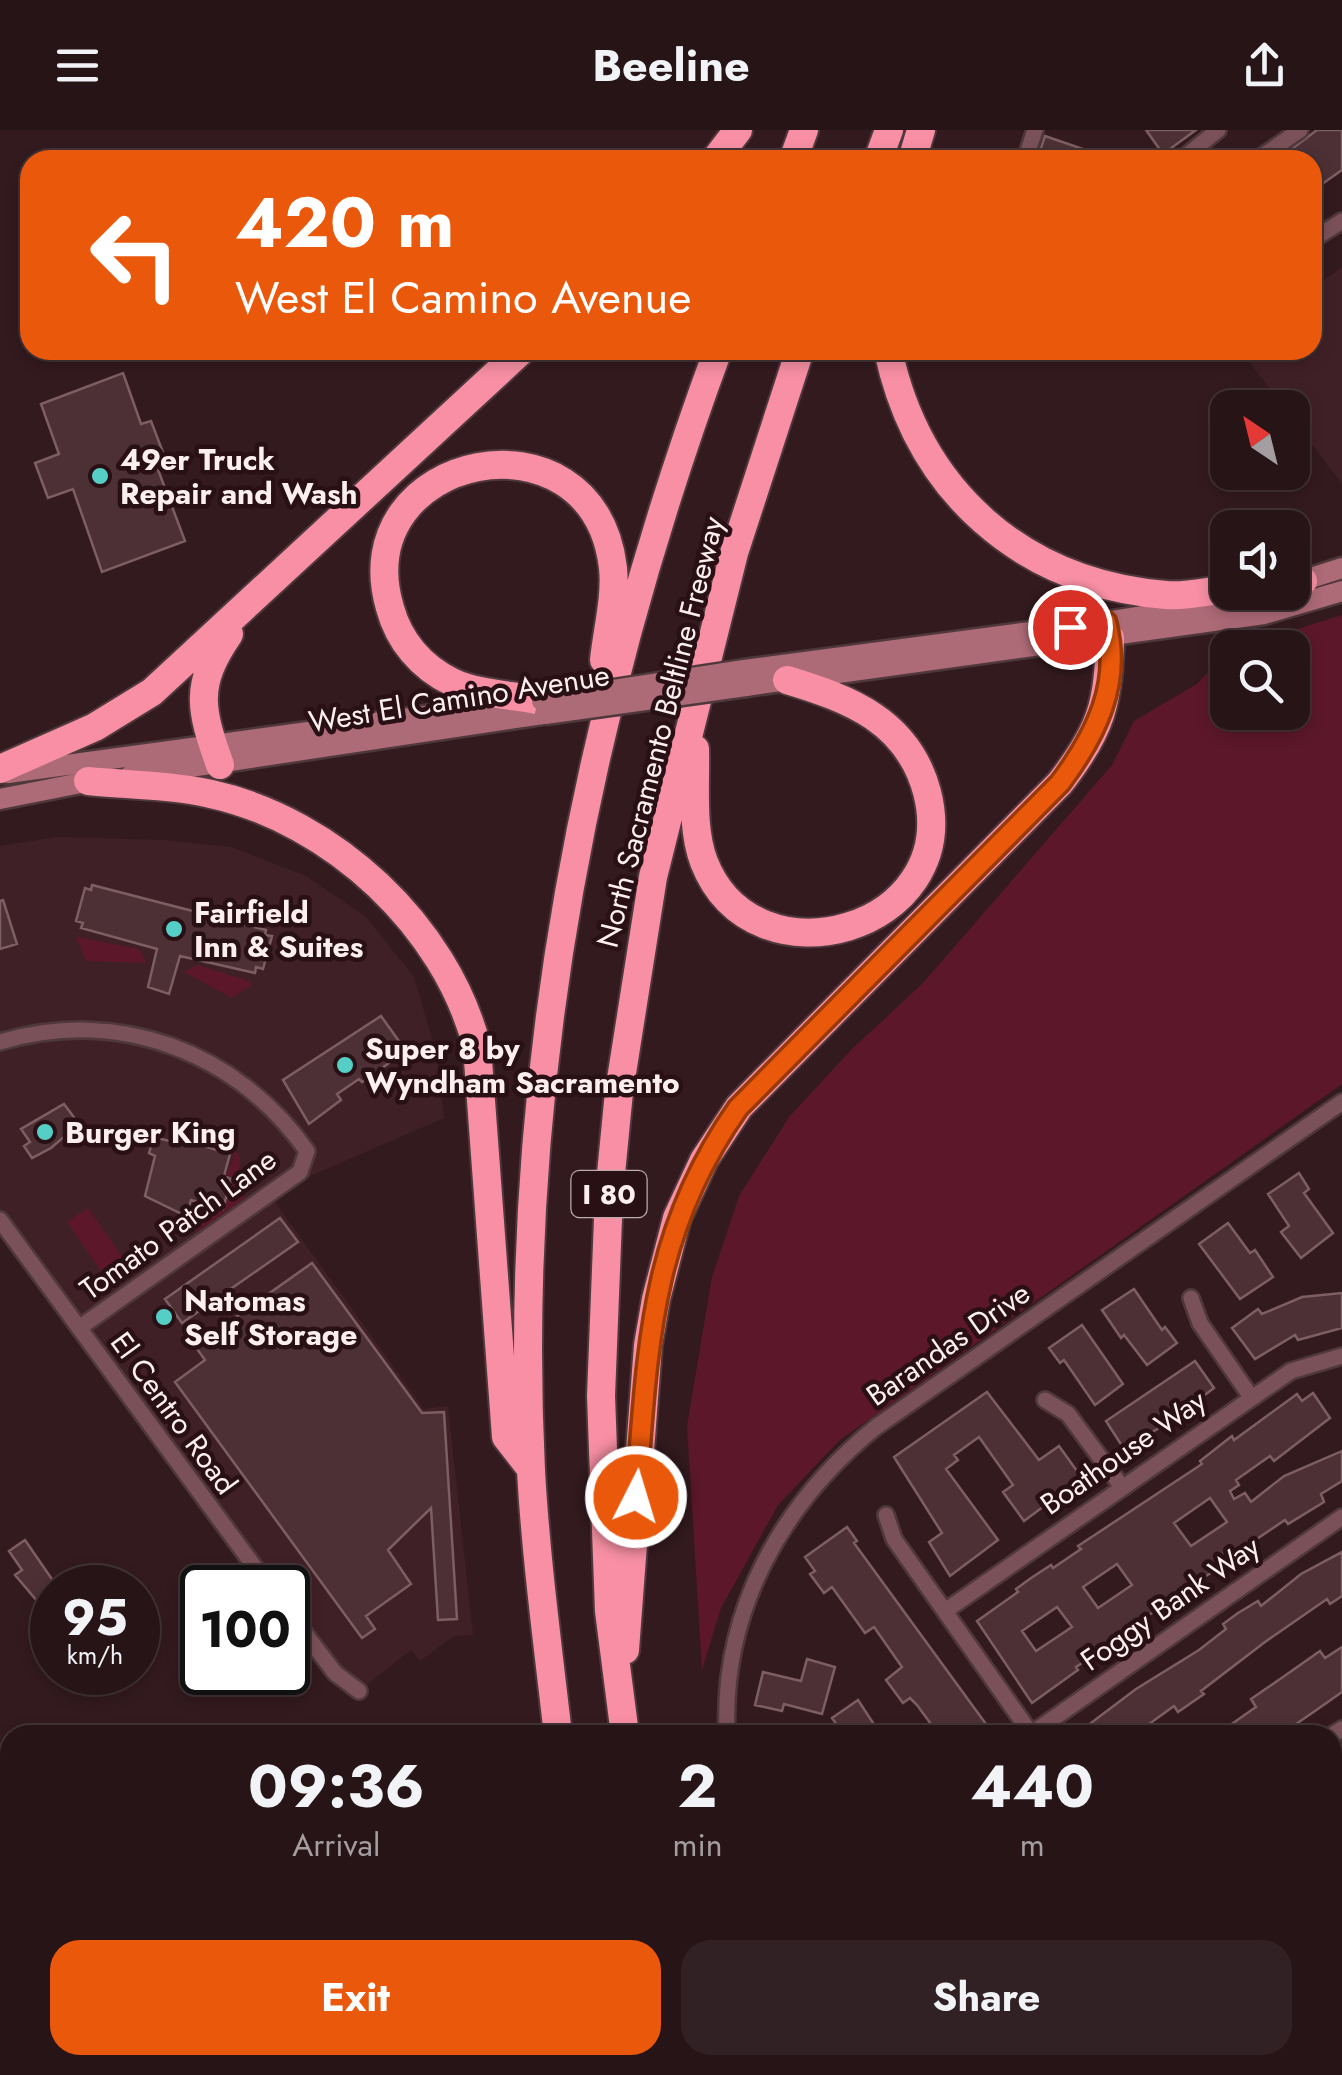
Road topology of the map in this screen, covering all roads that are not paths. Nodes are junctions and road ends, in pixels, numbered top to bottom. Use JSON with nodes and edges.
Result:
{"nodes":[{"id":1,"x":1218,"y":130,"type":"edge"},
{"id":2,"x":1300,"y":130,"type":"edge"},
{"id":3,"x":1193,"y":150,"type":"edge"},
{"id":4,"x":1271,"y":150,"type":"edge"},
{"id":5,"x":511,"y":360,"type":"edge"},
{"id":6,"x":714,"y":360,"type":"edge"},
{"id":7,"x":797,"y":360,"type":"edge"},
{"id":8,"x":891,"y":360,"type":"edge"},
{"id":9,"x":302,"y":556,"type":"junction"},
{"id":10,"x":1342,"y":568,"type":"edge"},
{"id":11,"x":1310,"y":578,"type":"edge"},
{"id":12,"x":1210,"y":591,"type":"edge"},
{"id":13,"x":1342,"y":591,"type":"edge"},
{"id":14,"x":1210,"y":606,"type":"edge"},
{"id":15,"x":1108,"y":630,"type":"junction"},
{"id":16,"x":745,"y":678,"type":"junction"},
{"id":17,"x":787,"y":680,"type":"junction"},
{"id":18,"x":542,"y":707,"type":"junction"},
{"id":19,"x":694,"y":710,"type":"junction"},
{"id":20,"x":217,"y":754,"type":"junction"},
{"id":21,"x":594,"y":756,"type":"junction"},
{"id":22,"x":0,"y":771,"type":"edge"},
{"id":23,"x":88,"y":781,"type":"junction"},
{"id":24,"x":0,"y":799,"type":"edge"},
{"id":25,"x":0,"y":1042,"type":"edge"},
{"id":26,"x":1342,"y":1102,"type":"edge"},
{"id":27,"x":0,"y":1220,"type":"edge"},
{"id":28,"x":1191,"y":1298,"type":"dead end"},
{"id":29,"x":79,"y":1328,"type":"junction"},
{"id":30,"x":1342,"y":1356,"type":"edge"},
{"id":31,"x":1251,"y":1397,"type":"junction"},
{"id":32,"x":1045,"y":1400,"type":"dead end"},
{"id":33,"x":531,"y":1469,"type":"junction"},
{"id":34,"x":1122,"y":1487,"type":"junction"},
{"id":35,"x":886,"y":1515,"type":"dead end"},
{"id":36,"x":1342,"y":1518,"type":"edge"},
{"id":37,"x":253,"y":1565,"type":"edge"},
{"id":38,"x":945,"y":1611,"type":"junction"},
{"id":39,"x":310,"y":1639,"type":"edge"},
{"id":40,"x":619,"y":1685,"type":"junction"},
{"id":41,"x":359,"y":1691,"type":"dead end"},
{"id":42,"x":557,"y":1725,"type":"edge"},
{"id":43,"x":624,"y":1725,"type":"edge"},
{"id":44,"x":727,"y":1725,"type":"edge"},
{"id":45,"x":1025,"y":1725,"type":"edge"},
{"id":46,"x":1044,"y":1725,"type":"edge"}],
"edges":[{"from":1,"to":3,"type":"street"},
{"from":2,"to":4,"type":"street"},
{"from":5,"to":9,"type":"highway"},
{"from":6,"to":21,"type":"highway","name":"North Sacramento Beltline Freeway","number":"I 80"},
{"from":7,"to":19,"type":"highway","name":"North Sacramento Beltline Freeway","number":"I 80"},
{"from":8,"to":12,"type":"highway"},
{"from":9,"to":20,"type":"highway"},
{"from":9,"to":22,"type":"highway"},
{"from":10,"to":11,"type":"main road"},
{"from":13,"to":15,"type":"main road","name":"West El Camino Avenue"},
{"from":14,"to":15,"type":"main road","name":"West El Camino Avenue"},
{"from":15,"to":16,"type":"main road","name":"West El Camino Avenue"},
{"from":15,"to":17,"type":"main road","name":"West El Camino Avenue"},
{"from":15,"to":40,"type":"highway"},
{"from":16,"to":17,"type":"main road","name":"West El Camino Avenue"},
{"from":16,"to":18,"type":"main road","name":"West El Camino Avenue","bridge":true},
{"from":17,"to":19,"type":"highway"},
{"from":18,"to":20,"type":"main road","name":"West El Camino Avenue"},
{"from":18,"to":21,"type":"highway"},
{"from":19,"to":40,"type":"highway","name":"North Sacramento Beltline Freeway","number":"I 80"},
{"from":20,"to":22,"type":"main road","name":"West El Camino Avenue"},
{"from":20,"to":23,"type":"main road","name":"West El Camino Avenue"},
{"from":21,"to":33,"type":"highway","name":"North Sacramento Beltline Freeway","number":"I 80"},
{"from":23,"to":24,"type":"main road","name":"West El Camino Avenue"},
{"from":23,"to":33,"type":"highway"},
{"from":25,"to":29,"type":"street","name":"Tomato Patch Lane"},
{"from":26,"to":44,"type":"street","name":"Barandas Drive"},
{"from":27,"to":29,"type":"street","name":"El Centro Road"},
{"from":28,"to":31,"type":"street"},
{"from":29,"to":37,"type":"street","name":"El Centro Road"},
{"from":30,"to":31,"type":"street","name":"Boathouse Way"},
{"from":31,"to":34,"type":"street","name":"Boathouse Way"},
{"from":32,"to":34,"type":"street"},
{"from":33,"to":42,"type":"highway","name":"North Sacramento Beltline Freeway","number":"I 80"},
{"from":34,"to":38,"type":"street","name":"Boathouse Way"},
{"from":35,"to":38,"type":"street"},
{"from":36,"to":46,"type":"street","name":"Foggy Bank Way"},
{"from":38,"to":45,"type":"street"},
{"from":39,"to":41,"type":"street"},
{"from":40,"to":43,"type":"highway","name":"North Sacramento Beltline Freeway","number":"I 80"}]}
